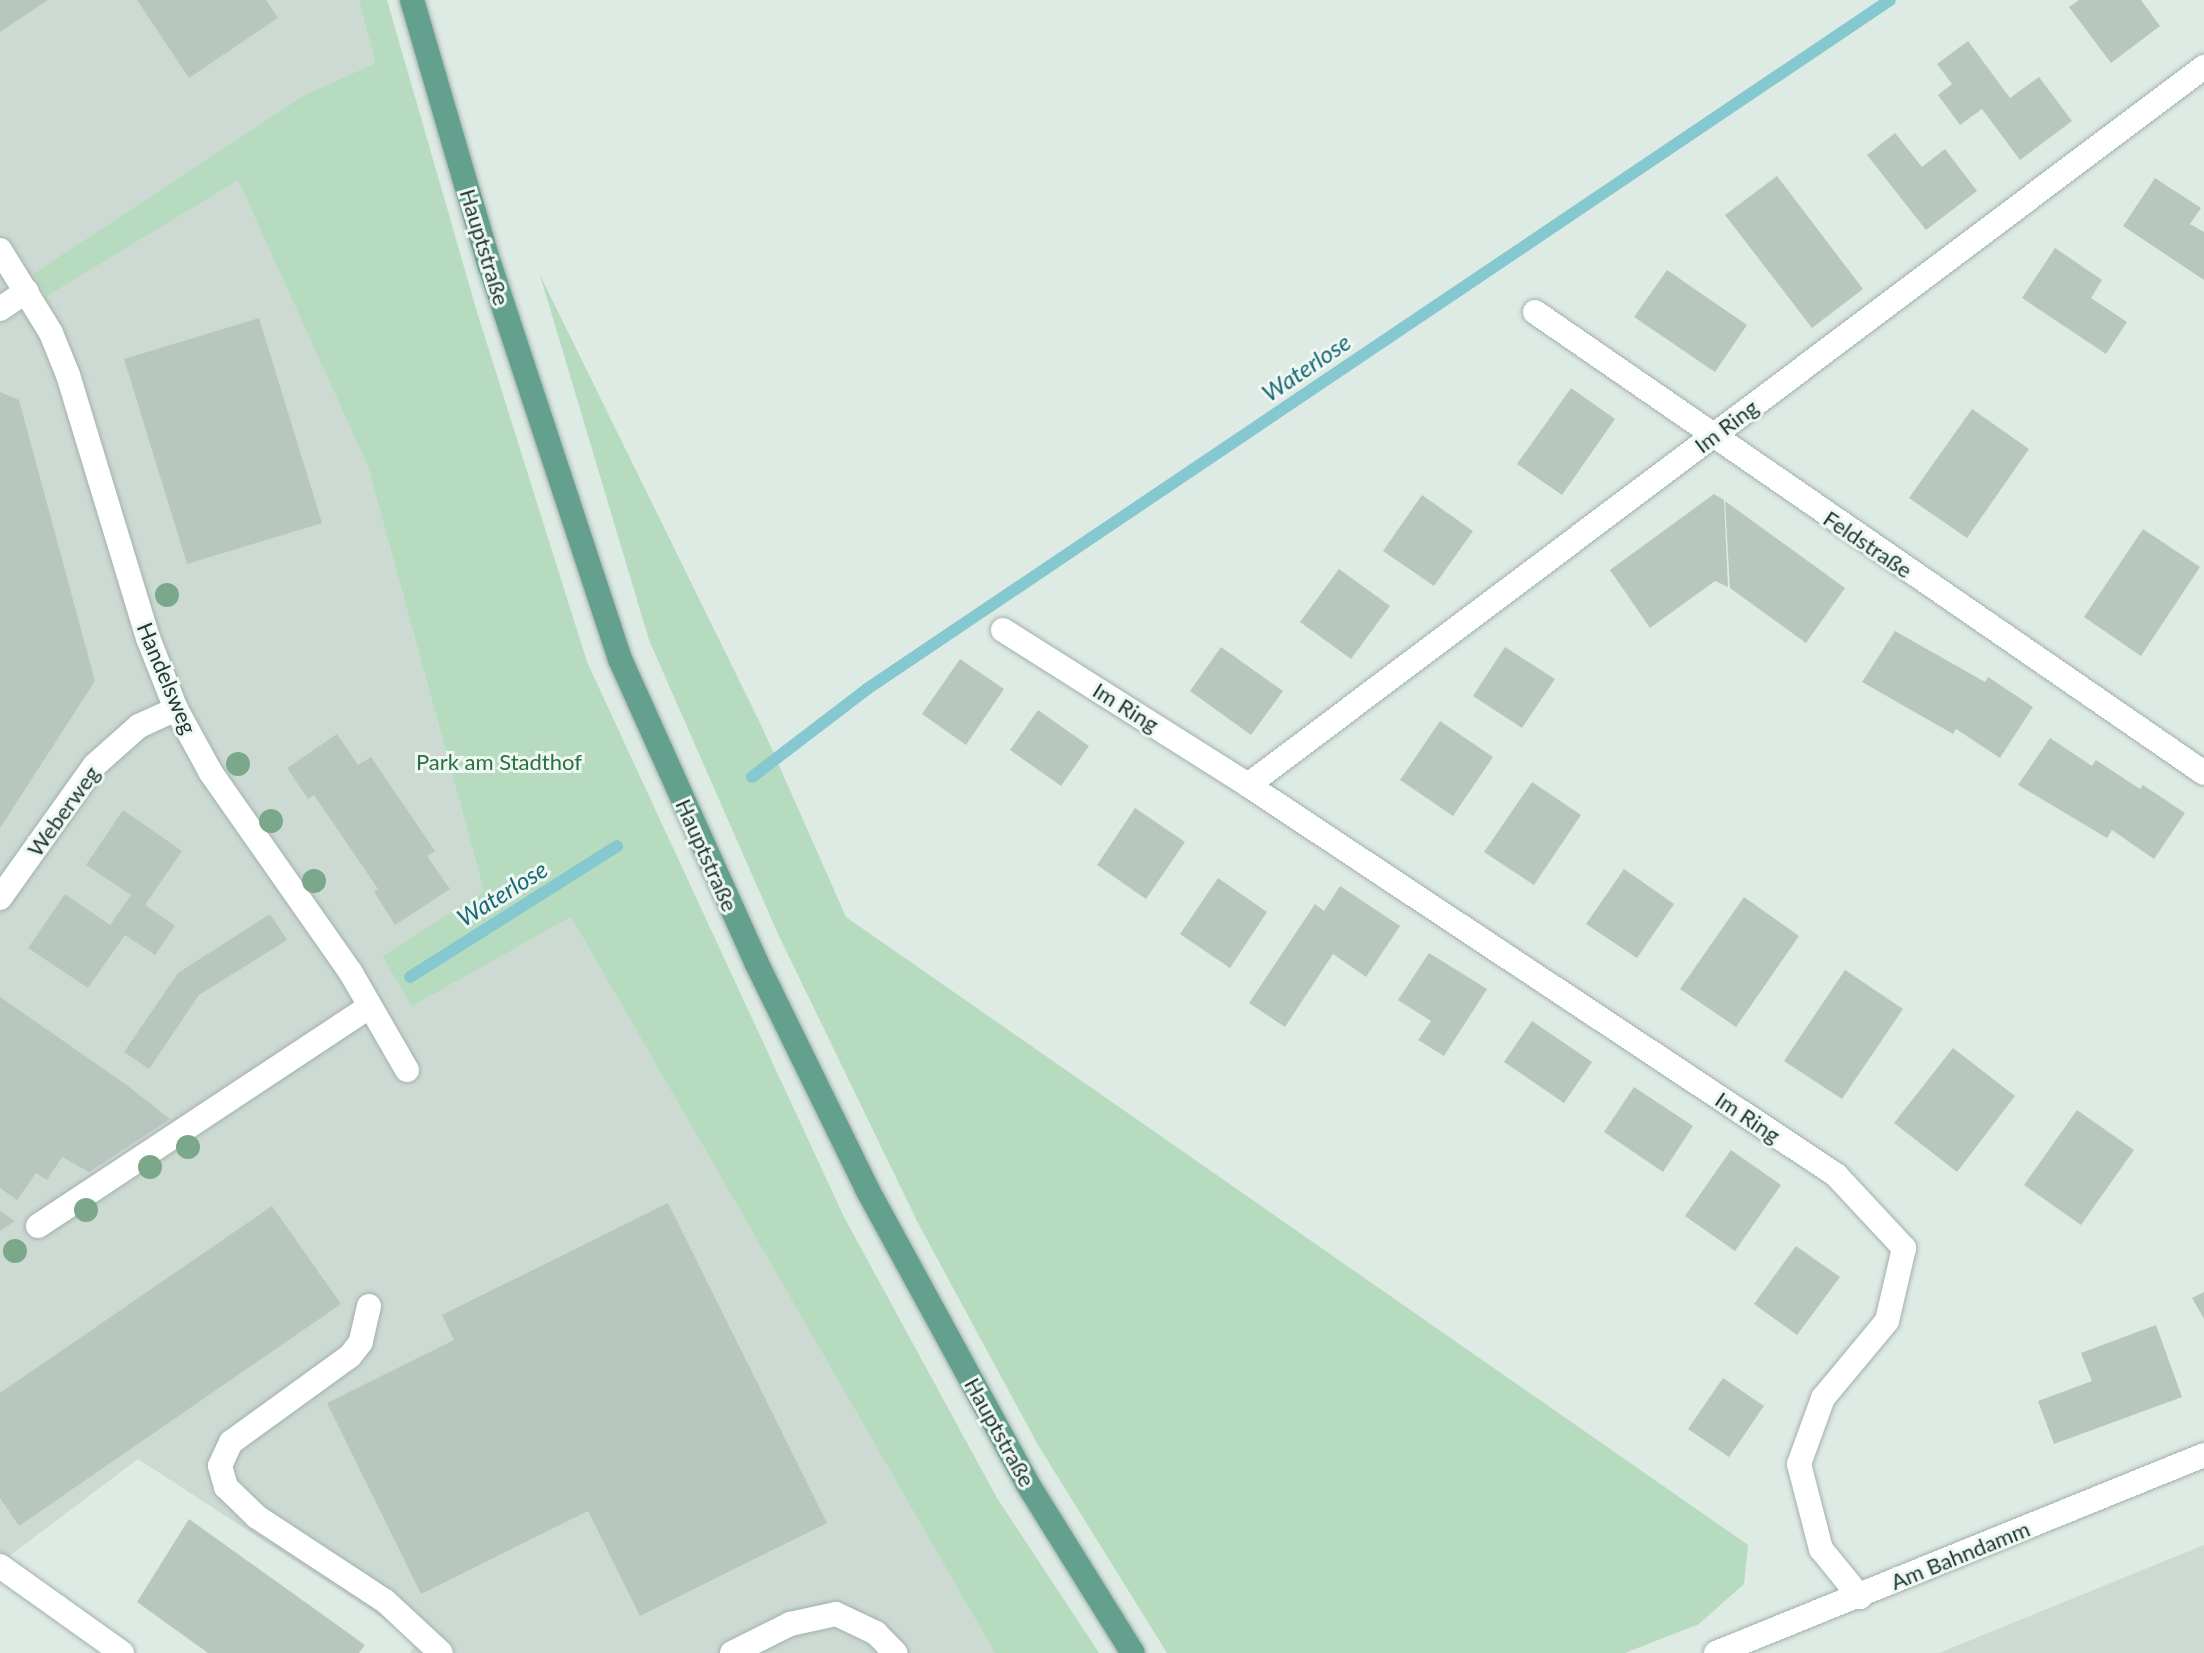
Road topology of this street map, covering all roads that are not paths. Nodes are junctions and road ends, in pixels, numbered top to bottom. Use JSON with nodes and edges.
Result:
{"nodes":[{"id":1,"x":412,"y":0,"type":"edge"},
{"id":2,"x":2204,"y":67,"type":"edge"},
{"id":3,"x":0,"y":250,"type":"edge"},
{"id":4,"x":27,"y":291,"type":"junction"},
{"id":5,"x":0,"y":309,"type":"edge"},
{"id":6,"x":1535,"y":312,"type":"dead end"},
{"id":7,"x":1712,"y":436,"type":"junction"},
{"id":8,"x":1003,"y":630,"type":"dead end"},
{"id":9,"x":176,"y":709,"type":"junction"},
{"id":10,"x":2204,"y":773,"type":"edge"},
{"id":11,"x":1248,"y":785,"type":"junction"},
{"id":12,"x":0,"y":898,"type":"edge"},
{"id":13,"x":370,"y":1006,"type":"junction"},
{"id":14,"x":407,"y":1070,"type":"dead end"},
{"id":15,"x":38,"y":1226,"type":"dead end"},
{"id":16,"x":369,"y":1306,"type":"dead end"},
{"id":17,"x":2204,"y":1455,"type":"edge"},
{"id":18,"x":0,"y":1566,"type":"edge"},
{"id":19,"x":1860,"y":1597,"type":"junction"},
{"id":20,"x":122,"y":1653,"type":"edge"},
{"id":21,"x":441,"y":1653,"type":"edge"},
{"id":22,"x":732,"y":1653,"type":"edge"},
{"id":23,"x":895,"y":1653,"type":"edge"},
{"id":24,"x":1133,"y":1653,"type":"edge"},
{"id":25,"x":1716,"y":1653,"type":"edge"}],
"edges":[{"from":1,"to":24,"type":"main road","name":"Hauptstraße"},
{"from":2,"to":7,"type":"street","name":"Im Ring"},
{"from":3,"to":4,"type":"street","name":"Handelsweg"},
{"from":4,"to":5,"type":"street"},
{"from":4,"to":9,"type":"street","name":"Handelsweg"},
{"from":6,"to":7,"type":"street","name":"Feldstraße"},
{"from":7,"to":10,"type":"street","name":"Feldstraße"},
{"from":7,"to":11,"type":"street","name":"Im Ring"},
{"from":8,"to":11,"type":"street","name":"Im Ring"},
{"from":9,"to":12,"type":"street","name":"Weberweg"},
{"from":9,"to":13,"type":"street","name":"Handelsweg"},
{"from":11,"to":19,"type":"street","name":"Im Ring"},
{"from":13,"to":14,"type":"street","name":"Handelsweg"},
{"from":13,"to":15,"type":"street"},
{"from":16,"to":21,"type":"street"},
{"from":17,"to":19,"type":"street","name":"Am Bahndamm"},
{"from":18,"to":20,"type":"street"},
{"from":19,"to":25,"type":"street","name":"Am Bahndamm"},
{"from":22,"to":23,"type":"street"}]}
